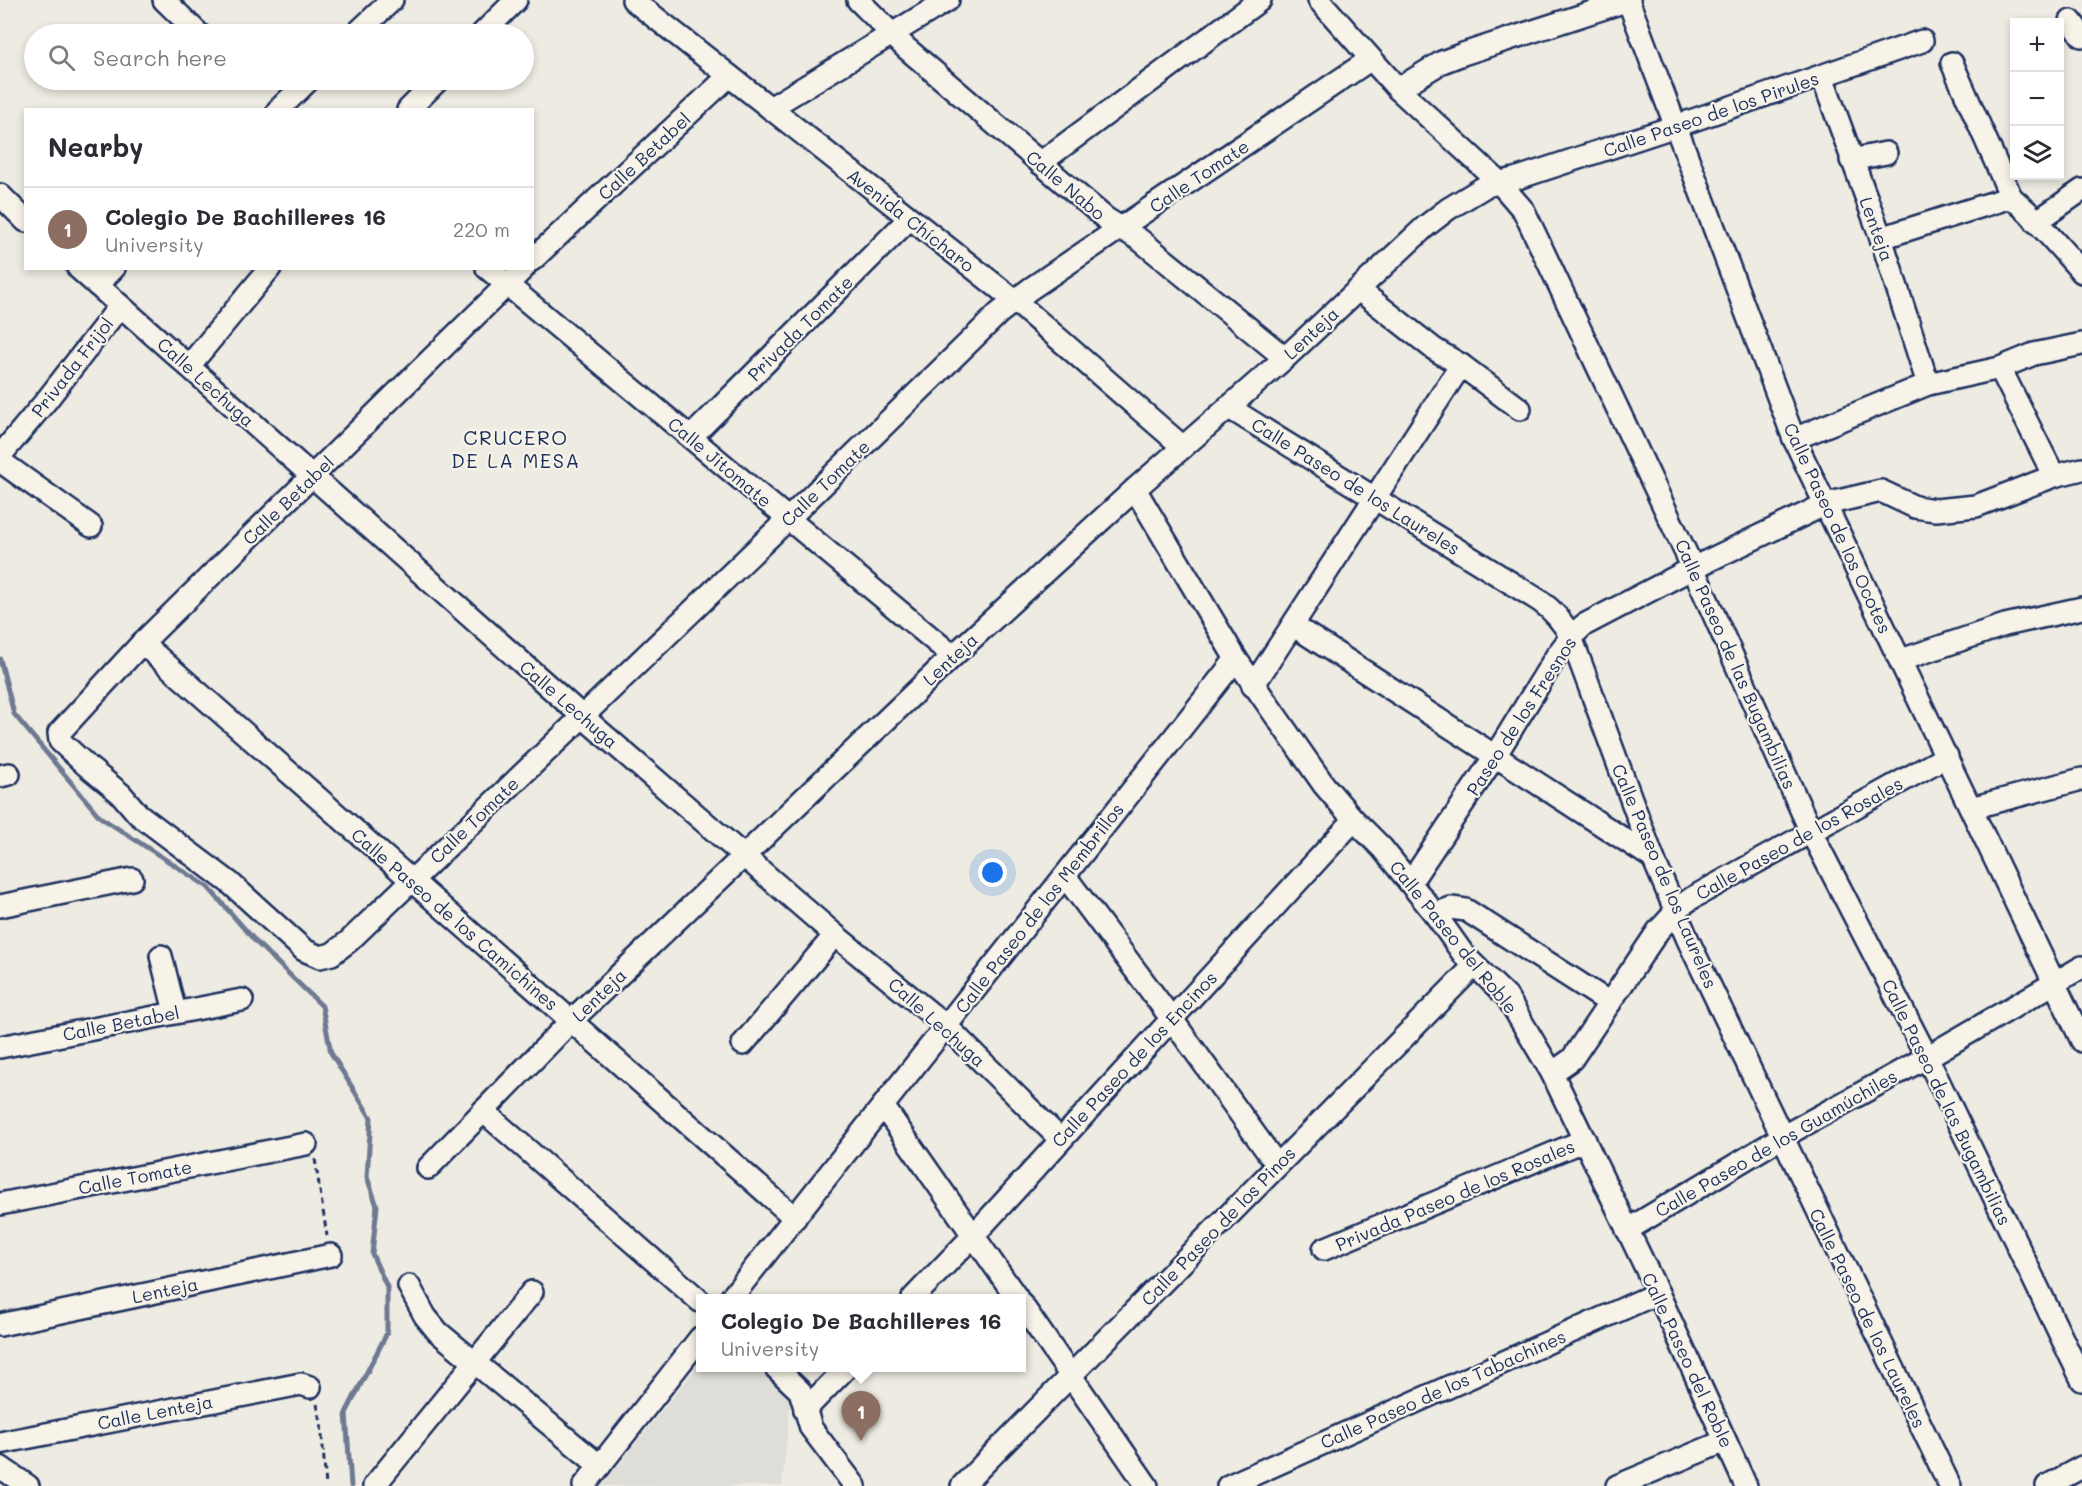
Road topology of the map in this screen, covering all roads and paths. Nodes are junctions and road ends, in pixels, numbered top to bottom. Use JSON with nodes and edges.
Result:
{"nodes":[{"id":1,"x":164,"y":0,"type":"edge"},
{"id":2,"x":392,"y":0,"type":"edge"},
{"id":3,"x":516,"y":0,"type":"edge"},
{"id":4,"x":633,"y":0,"type":"edge"},
{"id":5,"x":858,"y":0,"type":"edge"},
{"id":6,"x":948,"y":0,"type":"edge"},
{"id":7,"x":1260,"y":0,"type":"edge"},
{"id":8,"x":1319,"y":0,"type":"edge"},
{"id":9,"x":1628,"y":0,"type":"edge"},
{"id":10,"x":189,"y":24,"type":"edge"},
{"id":11,"x":367,"y":24,"type":"edge"},
{"id":12,"x":492,"y":24,"type":"edge"},
{"id":13,"x":891,"y":35,"type":"junction"},
{"id":14,"x":1922,"y":41,"type":"dead end"},
{"id":15,"x":1371,"y":59,"type":"junction"},
{"id":16,"x":1952,"y":63,"type":"dead end"},
{"id":17,"x":729,"y":76,"type":"junction"},
{"id":18,"x":1822,"y":76,"type":"junction"},
{"id":19,"x":1398,"y":88,"type":"junction"},
{"id":20,"x":300,"y":90,"type":"edge"},
{"id":21,"x":428,"y":90,"type":"edge"},
{"id":22,"x":284,"y":108,"type":"edge"},
{"id":23,"x":410,"y":108,"type":"edge"},
{"id":24,"x":770,"y":108,"type":"junction"},
{"id":25,"x":1676,"y":126,"type":"junction"},
{"id":26,"x":1886,"y":153,"type":"dead end"},
{"id":27,"x":1851,"y":160,"type":"junction"},
{"id":28,"x":1040,"y":163,"type":"junction"},
{"id":29,"x":1498,"y":182,"type":"junction"},
{"id":30,"x":2082,"y":190,"type":"edge"},
{"id":31,"x":0,"y":195,"type":"edge"},
{"id":32,"x":2011,"y":197,"type":"junction"},
{"id":33,"x":24,"y":219,"type":"edge"},
{"id":34,"x":909,"y":219,"type":"junction"},
{"id":35,"x":2036,"y":222,"type":"junction"},
{"id":36,"x":1121,"y":228,"type":"junction"},
{"id":37,"x":1881,"y":238,"type":"junction"},
{"id":38,"x":534,"y":258,"type":"edge"},
{"id":39,"x":80,"y":270,"type":"edge"},
{"id":40,"x":112,"y":270,"type":"edge"},
{"id":41,"x":268,"y":270,"type":"edge"},
{"id":42,"x":490,"y":270,"type":"edge"},
{"id":43,"x":522,"y":270,"type":"edge"},
{"id":44,"x":2082,"y":272,"type":"edge"},
{"id":45,"x":507,"y":284,"type":"junction"},
{"id":46,"x":97,"y":285,"type":"junction"},
{"id":47,"x":1359,"y":290,"type":"junction"},
{"id":48,"x":1014,"y":300,"type":"junction"},
{"id":49,"x":120,"y":306,"type":"junction"},
{"id":50,"x":2082,"y":344,"type":"edge"},
{"id":51,"x":1285,"y":358,"type":"junction"},
{"id":52,"x":1461,"y":365,"type":"junction"},
{"id":53,"x":189,"y":366,"type":"junction"},
{"id":54,"x":2000,"y":368,"type":"junction"},
{"id":55,"x":1928,"y":384,"type":"junction"},
{"id":56,"x":1228,"y":407,"type":"junction"},
{"id":57,"x":1520,"y":410,"type":"dead end"},
{"id":58,"x":691,"y":437,"type":"junction"},
{"id":59,"x":1794,"y":439,"type":"junction"},
{"id":60,"x":1183,"y":447,"type":"junction"},
{"id":61,"x":0,"y":456,"type":"edge"},
{"id":62,"x":0,"y":461,"type":"edge"},
{"id":63,"x":2082,"y":469,"type":"edge"},
{"id":64,"x":2054,"y":476,"type":"junction"},
{"id":65,"x":312,"y":477,"type":"junction"},
{"id":66,"x":1135,"y":489,"type":"junction"},
{"id":67,"x":1375,"y":496,"type":"junction"},
{"id":68,"x":1826,"y":504,"type":"junction"},
{"id":69,"x":788,"y":519,"type":"junction"},
{"id":70,"x":91,"y":525,"type":"dead end"},
{"id":71,"x":1693,"y":568,"type":"junction"},
{"id":72,"x":2082,"y":608,"type":"edge"},
{"id":73,"x":1293,"y":626,"type":"junction"},
{"id":74,"x":1571,"y":637,"type":"junction"},
{"id":75,"x":142,"y":643,"type":"junction"},
{"id":76,"x":953,"y":656,"type":"junction"},
{"id":77,"x":1236,"y":659,"type":"junction"},
{"id":78,"x":1900,"y":660,"type":"junction"},
{"id":79,"x":1254,"y":686,"type":"junction"},
{"id":80,"x":582,"y":716,"type":"junction"},
{"id":81,"x":1495,"y":756,"type":"junction"},
{"id":82,"x":1947,"y":756,"type":"junction"},
{"id":83,"x":2082,"y":779,"type":"edge"},
{"id":84,"x":1971,"y":808,"type":"junction"},
{"id":85,"x":1354,"y":820,"type":"junction"},
{"id":86,"x":1811,"y":832,"type":"junction"},
{"id":87,"x":745,"y":856,"type":"junction"},
{"id":88,"x":1653,"y":858,"type":"junction"},
{"id":89,"x":1065,"y":876,"type":"junction"},
{"id":90,"x":132,"y":879,"type":"dead end"},
{"id":91,"x":411,"y":880,"type":"junction"},
{"id":92,"x":1410,"y":884,"type":"junction"},
{"id":93,"x":0,"y":906,"type":"edge"},
{"id":94,"x":1676,"y":911,"type":"junction"},
{"id":95,"x":1434,"y":914,"type":"junction"},
{"id":96,"x":835,"y":935,"type":"junction"},
{"id":97,"x":161,"y":956,"type":"dead end"},
{"id":98,"x":320,"y":957,"type":"joint"},
{"id":99,"x":1474,"y":966,"type":"junction"},
{"id":100,"x":2082,"y":967,"type":"edge"},
{"id":101,"x":2053,"y":983,"type":"junction"},
{"id":102,"x":242,"y":1000,"type":"dead end"},
{"id":103,"x":1610,"y":1003,"type":"junction"},
{"id":104,"x":175,"y":1012,"type":"junction"},
{"id":105,"x":1171,"y":1018,"type":"junction"},
{"id":106,"x":571,"y":1021,"type":"junction"},
{"id":107,"x":946,"y":1026,"type":"junction"},
{"id":108,"x":2082,"y":1041,"type":"edge"},
{"id":109,"x":743,"y":1044,"type":"dead end"},
{"id":110,"x":0,"y":1047,"type":"edge"},
{"id":111,"x":1928,"y":1057,"type":"junction"},
{"id":112,"x":1552,"y":1072,"type":"junction"},
{"id":113,"x":883,"y":1106,"type":"junction"},
{"id":114,"x":483,"y":1111,"type":"junction"},
{"id":115,"x":1782,"y":1137,"type":"junction"},
{"id":116,"x":1060,"y":1139,"type":"junction"},
{"id":117,"x":1585,"y":1140,"type":"junction"},
{"id":118,"x":306,"y":1144,"type":"joint"},
{"id":119,"x":1277,"y":1165,"type":"junction"},
{"id":120,"x":428,"y":1168,"type":"dead end"},
{"id":121,"x":0,"y":1204,"type":"edge"},
{"id":122,"x":795,"y":1218,"type":"junction"},
{"id":123,"x":1627,"y":1230,"type":"junction"},
{"id":124,"x":974,"y":1236,"type":"junction"},
{"id":125,"x":1324,"y":1249,"type":"dead end"},
{"id":126,"x":331,"y":1255,"type":"joint"},
{"id":127,"x":409,"y":1286,"type":"dead end"},
{"id":128,"x":532,"y":1292,"type":"dead end"},
{"id":129,"x":1658,"y":1293,"type":"junction"},
{"id":130,"x":735,"y":1294,"type":"edge"},
{"id":131,"x":918,"y":1294,"type":"edge"},
{"id":132,"x":1014,"y":1294,"type":"edge"},
{"id":133,"x":696,"y":1297,"type":"edge"},
{"id":134,"x":1026,"y":1311,"type":"edge"},
{"id":135,"x":0,"y":1325,"type":"edge"},
{"id":136,"x":696,"y":1343,"type":"edge"},
{"id":137,"x":474,"y":1363,"type":"junction"},
{"id":138,"x":780,"y":1372,"type":"edge"},
{"id":139,"x":842,"y":1372,"type":"edge"},
{"id":140,"x":1071,"y":1376,"type":"junction"},
{"id":141,"x":2082,"y":1380,"type":"edge"},
{"id":142,"x":310,"y":1387,"type":"joint"},
{"id":143,"x":805,"y":1410,"type":"junction"},
{"id":144,"x":1725,"y":1442,"type":"junction"},
{"id":145,"x":0,"y":1443,"type":"edge"},
{"id":146,"x":600,"y":1466,"type":"junction"},
{"id":147,"x":0,"y":1467,"type":"edge"},
{"id":148,"x":2082,"y":1467,"type":"edge"},
{"id":149,"x":28,"y":1486,"type":"edge"},
{"id":150,"x":326,"y":1486,"type":"edge"},
{"id":151,"x":374,"y":1486,"type":"edge"},
{"id":152,"x":584,"y":1486,"type":"edge"},
{"id":153,"x":855,"y":1486,"type":"edge"},
{"id":154,"x":962,"y":1486,"type":"edge"},
{"id":155,"x":1148,"y":1486,"type":"edge"},
{"id":156,"x":1228,"y":1486,"type":"edge"},
{"id":157,"x":1617,"y":1486,"type":"edge"},
{"id":158,"x":1746,"y":1486,"type":"edge"},
{"id":159,"x":1950,"y":1486,"type":"edge"},
{"id":160,"x":2047,"y":1486,"type":"edge"}],
"edges":[{"from":1,"to":10,"type":"street"},
{"from":2,"to":11,"type":"street"},
{"from":3,"to":12,"type":"street"},
{"from":4,"to":17,"type":"street","name":"Avenida Chícharo"},
{"from":5,"to":13,"type":"street","name":"Calle Nabo"},
{"from":6,"to":13,"type":"street"},
{"from":7,"to":28,"type":"street"},
{"from":8,"to":15,"type":"street","name":"Calle Paseo de las Bugambilias"},
{"from":9,"to":19,"type":"street"},
{"from":9,"to":25,"type":"street","name":"Calle Paseo de los Ocotes"},
{"from":13,"to":24,"type":"street"},
{"from":13,"to":28,"type":"street","name":"Calle Nabo"},
{"from":14,"to":18,"type":"street","name":"Calle Paseo de los Pirules"},
{"from":15,"to":19,"type":"street","name":"Calle Paseo de las Bugambilias"},
{"from":15,"to":36,"type":"street","name":"Calle Tomate"},
{"from":16,"to":32,"type":"street"},
{"from":17,"to":24,"type":"street","name":"Avenida Chícharo"},
{"from":17,"to":38,"type":"street","name":"Calle Betabel"},
{"from":18,"to":25,"type":"street","name":"Calle Paseo de los Pirules"},
{"from":18,"to":27,"type":"street","name":"Lenteja"},
{"from":19,"to":29,"type":"street","name":"Calle Paseo de las Bugambilias"},
{"from":20,"to":22,"type":"street"},
{"from":21,"to":23,"type":"street"},
{"from":24,"to":34,"type":"street","name":"Avenida Chícharo"},
{"from":25,"to":29,"type":"street","name":"Calle Paseo de los Pirules"},
{"from":25,"to":59,"type":"street","name":"Calle Paseo de los Ocotes"},
{"from":26,"to":27,"type":"street"},
{"from":27,"to":37,"type":"street","name":"Lenteja"},
{"from":28,"to":36,"type":"street","name":"Calle Nabo"},
{"from":29,"to":47,"type":"street","name":"Lenteja"},
{"from":29,"to":71,"type":"street","name":"Calle Paseo de las Bugambilias"},
{"from":30,"to":35,"type":"street"},
{"from":31,"to":33,"type":"street"},
{"from":32,"to":35,"type":"street"},
{"from":32,"to":37,"type":"street"},
{"from":34,"to":48,"type":"street","name":"Avenida Chícharo"},
{"from":34,"to":58,"type":"street","name":"Privada Tomate"},
{"from":35,"to":44,"type":"street"},
{"from":36,"to":48,"type":"street","name":"Calle Tomate"},
{"from":36,"to":51,"type":"street","name":"Calle Nabo"},
{"from":37,"to":55,"type":"street","name":"Lenteja"},
{"from":39,"to":46,"type":"street","name":"Calle Lechuga"},
{"from":40,"to":46,"type":"street"},
{"from":41,"to":53,"type":"street"},
{"from":42,"to":45,"type":"street","name":"Calle Jitomate"},
{"from":43,"to":45,"type":"street","name":"Calle Betabel"},
{"from":45,"to":58,"type":"street","name":"Calle Jitomate"},
{"from":45,"to":65,"type":"street","name":"Calle Betabel"},
{"from":46,"to":49,"type":"street","name":"Calle Lechuga"},
{"from":47,"to":51,"type":"street","name":"Lenteja"},
{"from":47,"to":52,"type":"street"},
{"from":48,"to":60,"type":"street","name":"Avenida Chícharo"},
{"from":48,"to":69,"type":"street","name":"Calle Tomate"},
{"from":49,"to":53,"type":"street","name":"Calle Lechuga"},
{"from":49,"to":61,"type":"street","name":"Privada Frijol"},
{"from":50,"to":54,"type":"street"},
{"from":51,"to":56,"type":"street","name":"Lenteja"},
{"from":52,"to":57,"type":"street"},
{"from":52,"to":67,"type":"street"},
{"from":53,"to":65,"type":"street","name":"Calle Lechuga"},
{"from":54,"to":55,"type":"street"},
{"from":54,"to":64,"type":"street"},
{"from":55,"to":59,"type":"street"},
{"from":56,"to":60,"type":"street","name":"Lenteja"},
{"from":56,"to":67,"type":"street","name":"Calle Paseo de los Laureles"},
{"from":58,"to":69,"type":"street","name":"Calle Jitomate"},
{"from":59,"to":68,"type":"street","name":"Calle Paseo de los Ocotes"},
{"from":60,"to":66,"type":"street","name":"Lenteja"},
{"from":62,"to":70,"type":"street"},
{"from":63,"to":64,"type":"street","name":"Paseo de los Fresnos"},
{"from":64,"to":68,"type":"street","name":"Paseo de los Fresnos"},
{"from":65,"to":75,"type":"street","name":"Calle Betabel"},
{"from":65,"to":80,"type":"street","name":"Calle Lechuga"},
{"from":66,"to":76,"type":"street","name":"Lenteja"},
{"from":66,"to":77,"type":"street","name":"Calle Paseo del Roble"},
{"from":67,"to":73,"type":"street"},
{"from":67,"to":74,"type":"street","name":"Calle Paseo de los Laureles"},
{"from":68,"to":71,"type":"street","name":"Paseo de los Fresnos"},
{"from":68,"to":78,"type":"street","name":"Calle Paseo de los Ocotes"},
{"from":69,"to":76,"type":"street","name":"Calle Jitomate"},
{"from":69,"to":80,"type":"street","name":"Calle Tomate"},
{"from":71,"to":74,"type":"street","name":"Paseo de los Fresnos"},
{"from":71,"to":86,"type":"street","name":"Calle Paseo de las Bugambilias"},
{"from":72,"to":78,"type":"street"},
{"from":73,"to":79,"type":"street"},
{"from":73,"to":81,"type":"street"},
{"from":74,"to":81,"type":"street","name":"Paseo de los Fresnos"},
{"from":74,"to":88,"type":"street","name":"Calle Paseo de los Laureles"},
{"from":75,"to":91,"type":"street","name":"Calle Paseo de los Camichines"},
{"from":75,"to":98,"type":"street","name":"Calle Betabel"},
{"from":76,"to":87,"type":"street","name":"Lenteja"},
{"from":77,"to":79,"type":"street","name":"Calle Paseo del Roble"},
{"from":77,"to":89,"type":"street","name":"Calle Paseo de los Membrillos"},
{"from":78,"to":82,"type":"street","name":"Calle Paseo de los Ocotes"},
{"from":79,"to":85,"type":"street","name":"Calle Paseo del Roble"},
{"from":80,"to":87,"type":"street","name":"Calle Lechuga"},
{"from":80,"to":91,"type":"street","name":"Calle Tomate"},
{"from":81,"to":88,"type":"street"},
{"from":81,"to":92,"type":"street","name":"Paseo de los Fresnos"},
{"from":82,"to":84,"type":"street","name":"Calle Paseo de los Ocotes"},
{"from":82,"to":86,"type":"street","name":"Calle Paseo de los Rosales"},
{"from":83,"to":84,"type":"street"},
{"from":84,"to":101,"type":"street","name":"Calle Paseo de los Ocotes"},
{"from":85,"to":92,"type":"street","name":"Calle Paseo del Roble"},
{"from":85,"to":105,"type":"street","name":"Calle Paseo de los Encinos"},
{"from":86,"to":94,"type":"street","name":"Calle Paseo de los Rosales"},
{"from":86,"to":111,"type":"street","name":"Calle Paseo de las Bugambilias"},
{"from":87,"to":96,"type":"street","name":"Calle Lechuga"},
{"from":87,"to":106,"type":"street","name":"Lenteja"},
{"from":88,"to":94,"type":"street","name":"Calle Paseo de los Laureles"},
{"from":89,"to":105,"type":"street"},
{"from":89,"to":107,"type":"street","name":"Calle Paseo de los Membrillos"},
{"from":90,"to":93,"type":"street"},
{"from":91,"to":98,"type":"street","name":"Calle Tomate"},
{"from":91,"to":106,"type":"street","name":"Calle Paseo de los Camichines"},
{"from":92,"to":95,"type":"street","name":"Calle Paseo del Roble"},
{"from":94,"to":103,"type":"street","name":"Calle Paseo de los Rosales"},
{"from":94,"to":115,"type":"street","name":"Calle Paseo de los Laureles"},
{"from":95,"to":99,"type":"street","name":"Calle Paseo del Roble"},
{"from":95,"to":103,"type":"street"},
{"from":96,"to":107,"type":"street","name":"Calle Lechuga"},
{"from":96,"to":109,"type":"street"},
{"from":97,"to":104,"type":"street"},
{"from":99,"to":112,"type":"street","name":"Calle Paseo del Roble"},
{"from":99,"to":119,"type":"street","name":"Calle Paseo de los Pinos"},
{"from":100,"to":101,"type":"street","name":"Calle Paseo de los Guamúchiles"},
{"from":101,"to":108,"type":"street","name":"Calle Paseo de los Ocotes"},
{"from":101,"to":111,"type":"street","name":"Calle Paseo de los Guamúchiles"},
{"from":102,"to":104,"type":"street","name":"Calle Betabel"},
{"from":103,"to":112,"type":"street","name":"Calle Paseo de los Rosales"},
{"from":104,"to":110,"type":"street","name":"Calle Betabel"},
{"from":105,"to":116,"type":"street","name":"Calle Paseo de los Encinos"},
{"from":105,"to":119,"type":"street"},
{"from":106,"to":114,"type":"street","name":"Lenteja"},
{"from":106,"to":122,"type":"street","name":"Calle Paseo de los Camichines"},
{"from":107,"to":113,"type":"street","name":"Calle Paseo de los Membrillos"},
{"from":107,"to":116,"type":"street","name":"Calle Lechuga"},
{"from":111,"to":115,"type":"street","name":"Calle Paseo de los Guamúchiles"},
{"from":111,"to":141,"type":"street","name":"Calle Paseo de las Bugambilias"},
{"from":112,"to":117,"type":"street","name":"Calle Paseo del Roble"},
{"from":113,"to":122,"type":"street","name":"Calle Paseo de los Membrillos"},
{"from":113,"to":124,"type":"street"},
{"from":114,"to":120,"type":"street","name":"Lenteja"},
{"from":114,"to":133,"type":"street"},
{"from":115,"to":123,"type":"street","name":"Calle Paseo de los Guamúchiles"},
{"from":115,"to":159,"type":"street","name":"Calle Paseo de los Laureles"},
{"from":116,"to":124,"type":"street","name":"Calle Paseo de los Encinos"},
{"from":117,"to":123,"type":"street","name":"Calle Paseo del Roble"},
{"from":117,"to":125,"type":"street","name":"Privada Paseo de los Rosales"},
{"from":118,"to":121,"type":"street","name":"Calle Tomate"},
{"from":118,"to":126,"type":"path"},
{"from":119,"to":140,"type":"street","name":"Calle Paseo de los Pinos"},
{"from":122,"to":130,"type":"street","name":"Calle Paseo de los Membrillos"},
{"from":123,"to":129,"type":"street","name":"Calle Paseo del Roble"},
{"from":124,"to":131,"type":"street","name":"Calle Paseo de los Encinos"},
{"from":124,"to":132,"type":"street"},
{"from":126,"to":135,"type":"street","name":"Lenteja"},
{"from":127,"to":137,"type":"street"},
{"from":128,"to":137,"type":"street"},
{"from":129,"to":144,"type":"street","name":"Calle Paseo del Roble"},
{"from":129,"to":156,"type":"street","name":"Calle Paseo de los Tabachines"},
{"from":134,"to":140,"type":"street"},
{"from":136,"to":146,"type":"street"},
{"from":137,"to":146,"type":"street"},
{"from":137,"to":151,"type":"street"},
{"from":138,"to":143,"type":"street"},
{"from":139,"to":143,"type":"street"},
{"from":140,"to":154,"type":"street","name":"Calle Paseo de los Pinos"},
{"from":140,"to":155,"type":"street"},
{"from":142,"to":145,"type":"street","name":"Calle Lenteja"},
{"from":142,"to":150,"type":"path"},
{"from":143,"to":153,"type":"street"},
{"from":144,"to":157,"type":"street"},
{"from":144,"to":158,"type":"street","name":"Calle Paseo del Roble"},
{"from":146,"to":152,"type":"street"},
{"from":147,"to":149,"type":"street"},
{"from":148,"to":160,"type":"street"}]}
